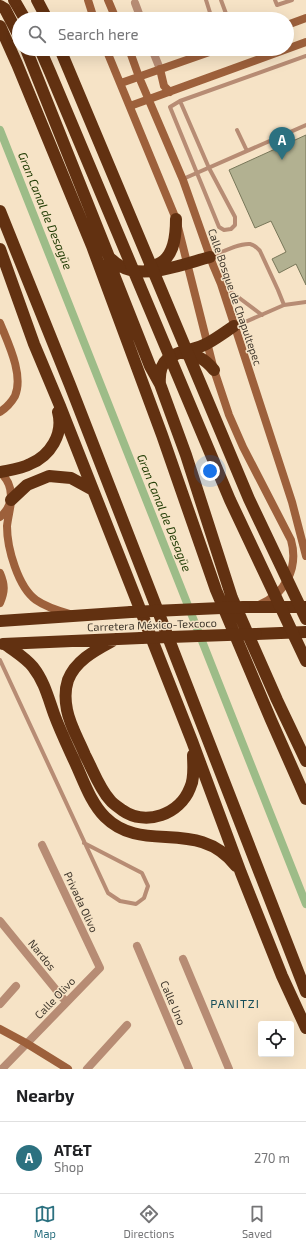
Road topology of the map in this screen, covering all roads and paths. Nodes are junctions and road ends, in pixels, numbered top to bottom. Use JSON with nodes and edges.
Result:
{"nodes":[{"id":1,"x":14,"y":0,"type":"edge"},
{"id":2,"x":37,"y":0,"type":"edge"},
{"id":3,"x":88,"y":0,"type":"edge"},
{"id":4,"x":108,"y":0,"type":"edge"},
{"id":5,"x":206,"y":0,"type":"edge"},
{"id":6,"x":221,"y":0,"type":"edge"},
{"id":7,"x":275,"y":0,"type":"edge"},
{"id":8,"x":292,"y":0,"type":"edge"},
{"id":9,"x":135,"y":2,"type":"dead end"},
{"id":10,"x":0,"y":6,"type":"edge"},
{"id":11,"x":21,"y":12,"type":"edge"},
{"id":12,"x":43,"y":12,"type":"edge"},
{"id":13,"x":92,"y":12,"type":"edge"},
{"id":14,"x":113,"y":12,"type":"edge"},
{"id":15,"x":139,"y":12,"type":"edge"},
{"id":16,"x":210,"y":12,"type":"edge"},
{"id":17,"x":225,"y":12,"type":"edge"},
{"id":18,"x":306,"y":18,"type":"edge"},
{"id":19,"x":12,"y":22,"type":"edge"},
{"id":20,"x":294,"y":22,"type":"edge"},
{"id":21,"x":0,"y":26,"type":"edge"},
{"id":22,"x":306,"y":42,"type":"edge"},
{"id":23,"x":294,"y":46,"type":"edge"},
{"id":24,"x":12,"y":53,"type":"edge"},
{"id":25,"x":13,"y":56,"type":"edge"},
{"id":26,"x":29,"y":56,"type":"edge"},
{"id":27,"x":43,"y":56,"type":"edge"},
{"id":28,"x":63,"y":56,"type":"edge"},
{"id":29,"x":109,"y":56,"type":"edge"},
{"id":30,"x":132,"y":56,"type":"edge"},
{"id":31,"x":155,"y":56,"type":"edge"},
{"id":32,"x":198,"y":56,"type":"edge"},
{"id":33,"x":268,"y":56,"type":"edge"},
{"id":34,"x":306,"y":56,"type":"edge"},
{"id":35,"x":160,"y":69,"type":"junction"},
{"id":36,"x":139,"y":77,"type":"junction"},
{"id":37,"x":121,"y":83,"type":"junction"},
{"id":38,"x":170,"y":92,"type":"junction"},
{"id":39,"x":148,"y":99,"type":"junction"},
{"id":40,"x":180,"y":101,"type":"junction"},
{"id":41,"x":130,"y":106,"type":"junction"},
{"id":42,"x":306,"y":124,"type":"edge"},
{"id":43,"x":237,"y":130,"type":"dead end"},
{"id":44,"x":247,"y":151,"type":"junction"},
{"id":45,"x":209,"y":168,"type":"junction"},
{"id":46,"x":196,"y":173,"type":"junction"},
{"id":47,"x":183,"y":180,"type":"junction"},
{"id":48,"x":0,"y":211,"type":"edge"},
{"id":49,"x":176,"y":219,"type":"junction"},
{"id":50,"x":0,"y":249,"type":"edge"},
{"id":51,"x":109,"y":257,"type":"junction"},
{"id":52,"x":210,"y":257,"type":"junction"},
{"id":53,"x":186,"y":263,"type":"junction"},
{"id":54,"x":142,"y":272,"type":"junction"},
{"id":55,"x":222,"y":284,"type":"junction"},
{"id":56,"x":306,"y":302,"type":"edge"},
{"id":57,"x":284,"y":305,"type":"junction"},
{"id":58,"x":262,"y":315,"type":"junction"},
{"id":59,"x":0,"y":323,"type":"edge"},
{"id":60,"x":234,"y":326,"type":"junction"},
{"id":61,"x":208,"y":344,"type":"junction"},
{"id":62,"x":177,"y":353,"type":"junction"},
{"id":63,"x":214,"y":370,"type":"junction"},
{"id":64,"x":50,"y":384,"type":"junction"},
{"id":65,"x":160,"y":384,"type":"junction"},
{"id":66,"x":0,"y":412,"type":"edge"},
{"id":67,"x":0,"y":472,"type":"edge"},
{"id":68,"x":93,"y":490,"type":"junction"},
{"id":69,"x":11,"y":501,"type":"junction"},
{"id":70,"x":0,"y":517,"type":"edge"},
{"id":71,"x":306,"y":556,"type":"edge"},
{"id":72,"x":0,"y":573,"type":"edge"},
{"id":73,"x":0,"y":604,"type":"edge"},
{"id":74,"x":248,"y":607,"type":"junction"},
{"id":75,"x":306,"y":607,"type":"edge"},
{"id":76,"x":77,"y":615,"type":"junction"},
{"id":77,"x":306,"y":619,"type":"edge"},
{"id":78,"x":0,"y":621,"type":"edge"},
{"id":79,"x":304,"y":634,"type":"edge"},
{"id":80,"x":116,"y":639,"type":"junction"},
{"id":81,"x":2,"y":644,"type":"edge"},
{"id":82,"x":0,"y":660,"type":"edge"},
{"id":83,"x":306,"y":661,"type":"edge"},
{"id":84,"x":192,"y":742,"type":"junction"},
{"id":85,"x":306,"y":761,"type":"edge"},
{"id":86,"x":306,"y":799,"type":"edge"},
{"id":87,"x":84,"y":843,"type":"junction"},
{"id":88,"x":42,"y":845,"type":"dead end"},
{"id":89,"x":241,"y":873,"type":"junction"},
{"id":90,"x":0,"y":921,"type":"edge"},
{"id":91,"x":137,"y":946,"type":"dead end"},
{"id":92,"x":183,"y":959,"type":"dead end"},
{"id":93,"x":100,"y":968,"type":"joint"},
{"id":94,"x":16,"y":986,"type":"dead end"},
{"id":95,"x":306,"y":992,"type":"edge"},
{"id":96,"x":66,"y":1002,"type":"junction"},
{"id":97,"x":0,"y":1004,"type":"edge"},
{"id":98,"x":127,"y":1025,"type":"dead end"},
{"id":99,"x":306,"y":1028,"type":"edge"},
{"id":100,"x":0,"y":1029,"type":"edge"},
{"id":101,"x":26,"y":1043,"type":"junction"},
{"id":102,"x":2,"y":1069,"type":"edge"},
{"id":103,"x":68,"y":1069,"type":"edge"},
{"id":104,"x":87,"y":1069,"type":"edge"},
{"id":105,"x":190,"y":1069,"type":"edge"},
{"id":106,"x":229,"y":1069,"type":"edge"}],
"edges":[{"from":1,"to":11,"type":"highway"},
{"from":2,"to":12,"type":"highway"},
{"from":3,"to":13,"type":"main road"},
{"from":4,"to":14,"type":"main road"},
{"from":5,"to":16,"type":"lane"},
{"from":6,"to":17,"type":"lane"},
{"from":7,"to":8,"type":"lane"},
{"from":9,"to":15,"type":"street"},
{"from":10,"to":19,"type":"highway"},
{"from":18,"to":20,"type":"main road"},
{"from":21,"to":24,"type":"highway"},
{"from":22,"to":23,"type":"main road"},
{"from":25,"to":86,"type":"highway"},
{"from":26,"to":51,"type":"highway"},
{"from":27,"to":83,"type":"highway","bridge":true},
{"from":28,"to":77,"type":"highway","bridge":true},
{"from":29,"to":37,"type":"main road"},
{"from":30,"to":36,"type":"main road","name":"Calle Bosque de Chapultepec"},
{"from":31,"to":35,"type":"street"},
{"from":32,"to":35,"type":"main road"},
{"from":33,"to":38,"type":"main road"},
{"from":34,"to":40,"type":"lane"},
{"from":35,"to":36,"type":"main road"},
{"from":35,"to":38,"type":"main road"},
{"from":36,"to":37,"type":"main road"},
{"from":36,"to":39,"type":"main road","name":"Calle Bosque de Chapultepec"},
{"from":37,"to":41,"type":"main road"},
{"from":38,"to":39,"type":"main road"},
{"from":39,"to":41,"type":"main road"},
{"from":39,"to":47,"type":"main road","name":"Calle Bosque de Chapultepec"},
{"from":40,"to":45,"type":"lane"},
{"from":40,"to":46,"type":"lane"},
{"from":41,"to":49,"type":"main road"},
{"from":42,"to":44,"type":"lane"},
{"from":43,"to":44,"type":"lane"},
{"from":44,"to":45,"type":"lane"},
{"from":45,"to":46,"type":"lane"},
{"from":45,"to":46,"type":"lane"},
{"from":46,"to":47,"type":"lane"},
{"from":47,"to":52,"type":"main road","name":"Calle Bosque de Chapultepec"},
{"from":48,"to":95,"type":"highway"},
{"from":49,"to":53,"type":"main road"},
{"from":49,"to":54,"type":"highway"},
{"from":50,"to":64,"type":"highway"},
{"from":51,"to":54,"type":"highway"},
{"from":51,"to":65,"type":"highway"},
{"from":52,"to":53,"type":"highway"},
{"from":52,"to":55,"type":"main road","name":"Calle Bosque de Chapultepec"},
{"from":52,"to":57,"type":"lane"},
{"from":53,"to":54,"type":"highway"},
{"from":53,"to":61,"type":"main road"},
{"from":55,"to":58,"type":"lane"},
{"from":55,"to":60,"type":"main road","name":"Calle Bosque de Chapultepec"},
{"from":56,"to":57,"type":"lane"},
{"from":57,"to":58,"type":"lane"},
{"from":58,"to":60,"type":"lane"},
{"from":59,"to":66,"type":"main road"},
{"from":60,"to":61,"type":"highway"},
{"from":60,"to":71,"type":"main road","name":"Calle Bosque de Chapultepec"},
{"from":61,"to":62,"type":"highway"},
{"from":61,"to":63,"type":"main road"},
{"from":62,"to":63,"type":"highway"},
{"from":62,"to":65,"type":"highway"},
{"from":63,"to":74,"type":"main road"},
{"from":64,"to":67,"type":"highway"},
{"from":64,"to":68,"type":"highway"},
{"from":65,"to":85,"type":"highway"},
{"from":67,"to":69,"type":"main road"},
{"from":68,"to":69,"type":"highway"},
{"from":68,"to":84,"type":"highway"},
{"from":69,"to":70,"type":"main road"},
{"from":69,"to":76,"type":"main road"},
{"from":72,"to":73,"type":"main road"},
{"from":74,"to":75,"type":"highway","name":"Carretera México-Texcoco"},
{"from":74,"to":76,"type":"highway","name":"Carretera México-Texcoco","bridge":true},
{"from":76,"to":78,"type":"highway","name":"Carretera México-Texcoco"},
{"from":79,"to":80,"type":"highway","name":"Carretera México-Texcoco","bridge":true},
{"from":80,"to":81,"type":"highway","name":"Carretera México-Texcoco"},
{"from":80,"to":84,"type":"highway"},
{"from":81,"to":89,"type":"highway"},
{"from":82,"to":87,"type":"lane"},
{"from":84,"to":89,"type":"highway"},
{"from":87,"to":87,"type":"lane"},
{"from":88,"to":93,"type":"street","name":"Privada Olivo"},
{"from":89,"to":99,"type":"highway"},
{"from":90,"to":96,"type":"street","name":"Nardos"},
{"from":91,"to":105,"type":"street","name":"Calle Uno"},
{"from":92,"to":106,"type":"street"},
{"from":93,"to":96,"type":"street","name":"Calle Olivo"},
{"from":94,"to":97,"type":"street"},
{"from":96,"to":101,"type":"street","name":"Calle Olivo"},
{"from":98,"to":104,"type":"street"},
{"from":100,"to":101,"type":"main road"},
{"from":101,"to":102,"type":"street","name":"Calle Olivo"},
{"from":101,"to":103,"type":"main road"}]}
